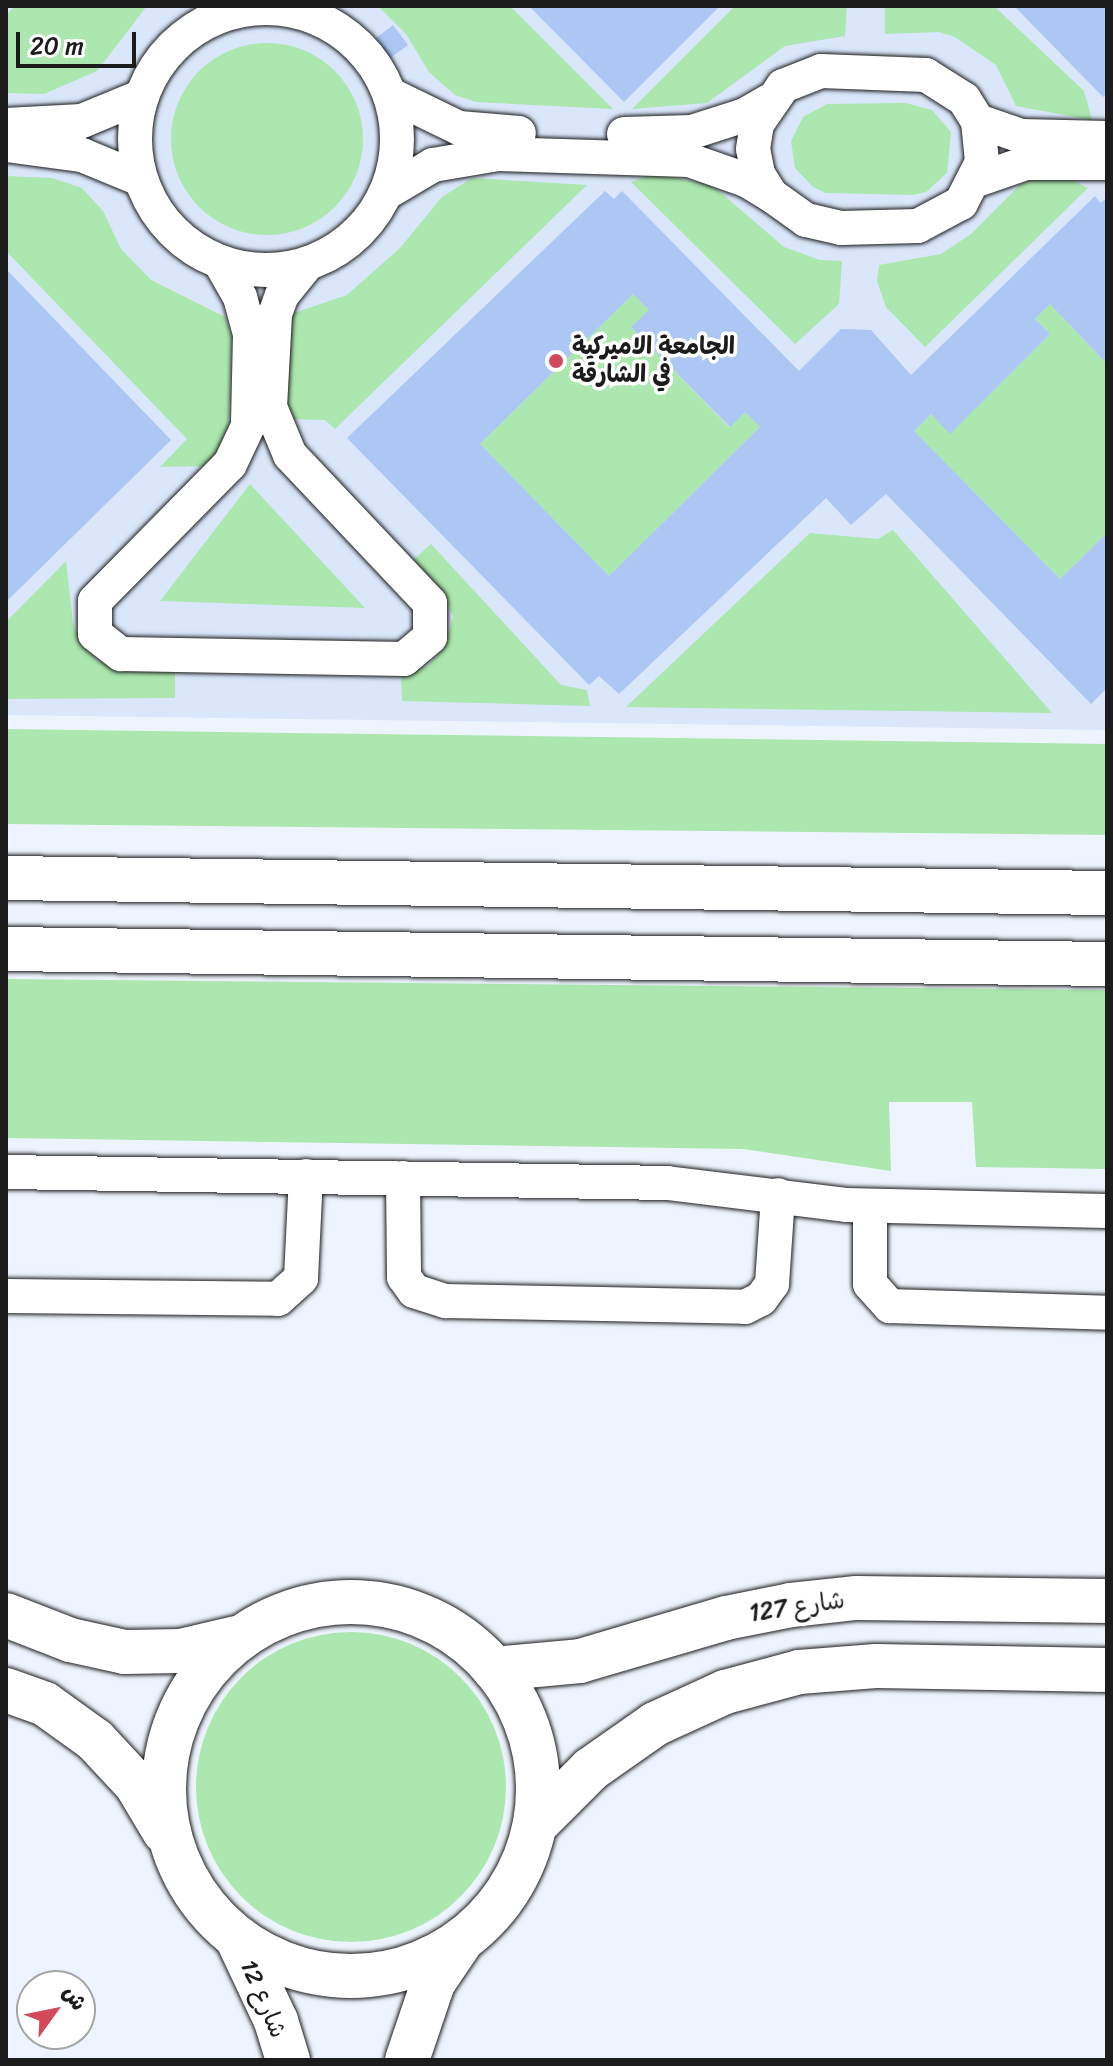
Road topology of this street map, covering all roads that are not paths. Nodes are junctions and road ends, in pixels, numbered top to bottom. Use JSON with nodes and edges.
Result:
{"nodes":[{"id":1,"x":220,"y":11,"type":"edge"},
{"id":2,"x":311,"y":11,"type":"edge"},
{"id":3,"x":391,"y":95,"type":"junction"},
{"id":4,"x":140,"y":97,"type":"junction"},
{"id":5,"x":769,"y":101,"type":"junction"},
{"id":6,"x":978,"y":121,"type":"junction"},
{"id":7,"x":6,"y":125,"type":"edge"},
{"id":8,"x":1107,"y":138,"type":"edge"},
{"id":9,"x":6,"y":145,"type":"edge"},
{"id":10,"x":1107,"y":163,"type":"edge"},
{"id":11,"x":140,"y":179,"type":"junction"},
{"id":12,"x":977,"y":180,"type":"junction"},
{"id":13,"x":389,"y":191,"type":"junction"},
{"id":14,"x":771,"y":195,"type":"junction"},
{"id":15,"x":220,"y":262,"type":"junction"},
{"id":16,"x":306,"y":265,"type":"junction"},
{"id":17,"x":6,"y":878,"type":"edge"},
{"id":18,"x":1107,"y":893,"type":"edge"},
{"id":19,"x":6,"y":949,"type":"edge"},
{"id":20,"x":1107,"y":964,"type":"edge"},
{"id":21,"x":6,"y":1172,"type":"edge"},
{"id":22,"x":306,"y":1176,"type":"junction"},
{"id":23,"x":403,"y":1178,"type":"junction"},
{"id":24,"x":778,"y":1195,"type":"junction"},
{"id":25,"x":870,"y":1206,"type":"junction"},
{"id":26,"x":1107,"y":1211,"type":"edge"},
{"id":27,"x":6,"y":1296,"type":"edge"},
{"id":28,"x":1107,"y":1313,"type":"edge"},
{"id":29,"x":1107,"y":1601,"type":"edge"},
{"id":30,"x":6,"y":1615,"type":"edge"},
{"id":31,"x":236,"y":1638,"type":"junction"},
{"id":32,"x":494,"y":1669,"type":"junction"},
{"id":33,"x":1107,"y":1670,"type":"edge"},
{"id":34,"x":6,"y":1690,"type":"edge"},
{"id":35,"x":535,"y":1825,"type":"junction"},
{"id":36,"x":169,"y":1838,"type":"junction"},
{"id":37,"x":237,"y":1938,"type":"junction"},
{"id":38,"x":460,"y":1942,"type":"junction"},
{"id":39,"x":288,"y":2060,"type":"edge"},
{"id":40,"x":407,"y":2060,"type":"edge"}],
"edges":[{"from":1,"to":2,"type":"street"},
{"from":1,"to":4,"type":"street"},
{"from":2,"to":3,"type":"street"},
{"from":3,"to":5,"type":"street"},
{"from":3,"to":13,"type":"street"},
{"from":4,"to":7,"type":"street"},
{"from":4,"to":11,"type":"street"},
{"from":5,"to":6,"type":"street"},
{"from":5,"to":14,"type":"street"},
{"from":6,"to":8,"type":"street"},
{"from":6,"to":12,"type":"street"},
{"from":9,"to":11,"type":"street"},
{"from":10,"to":12,"type":"street"},
{"from":11,"to":15,"type":"street"},
{"from":12,"to":14,"type":"street"},
{"from":13,"to":14,"type":"street"},
{"from":13,"to":16,"type":"street"},
{"from":15,"to":16,"type":"street"},
{"from":15,"to":16,"type":"street"},
{"from":17,"to":18,"type":"street"},
{"from":19,"to":20,"type":"street"},
{"from":21,"to":22,"type":"street"},
{"from":22,"to":23,"type":"street"},
{"from":22,"to":27,"type":"street"},
{"from":23,"to":24,"type":"street"},
{"from":23,"to":24,"type":"street"},
{"from":24,"to":25,"type":"street"},
{"from":25,"to":26,"type":"street"},
{"from":25,"to":28,"type":"street"},
{"from":29,"to":32,"type":"street","name":"شارع 127"},
{"from":30,"to":31,"type":"street"},
{"from":31,"to":32,"type":"street"},
{"from":31,"to":36,"type":"street"},
{"from":32,"to":35,"type":"street"},
{"from":33,"to":35,"type":"street"},
{"from":34,"to":36,"type":"street"},
{"from":35,"to":38,"type":"street"},
{"from":36,"to":37,"type":"street"},
{"from":37,"to":38,"type":"street"},
{"from":37,"to":39,"type":"street","name":"شارع 12"},
{"from":38,"to":40,"type":"street"}]}
